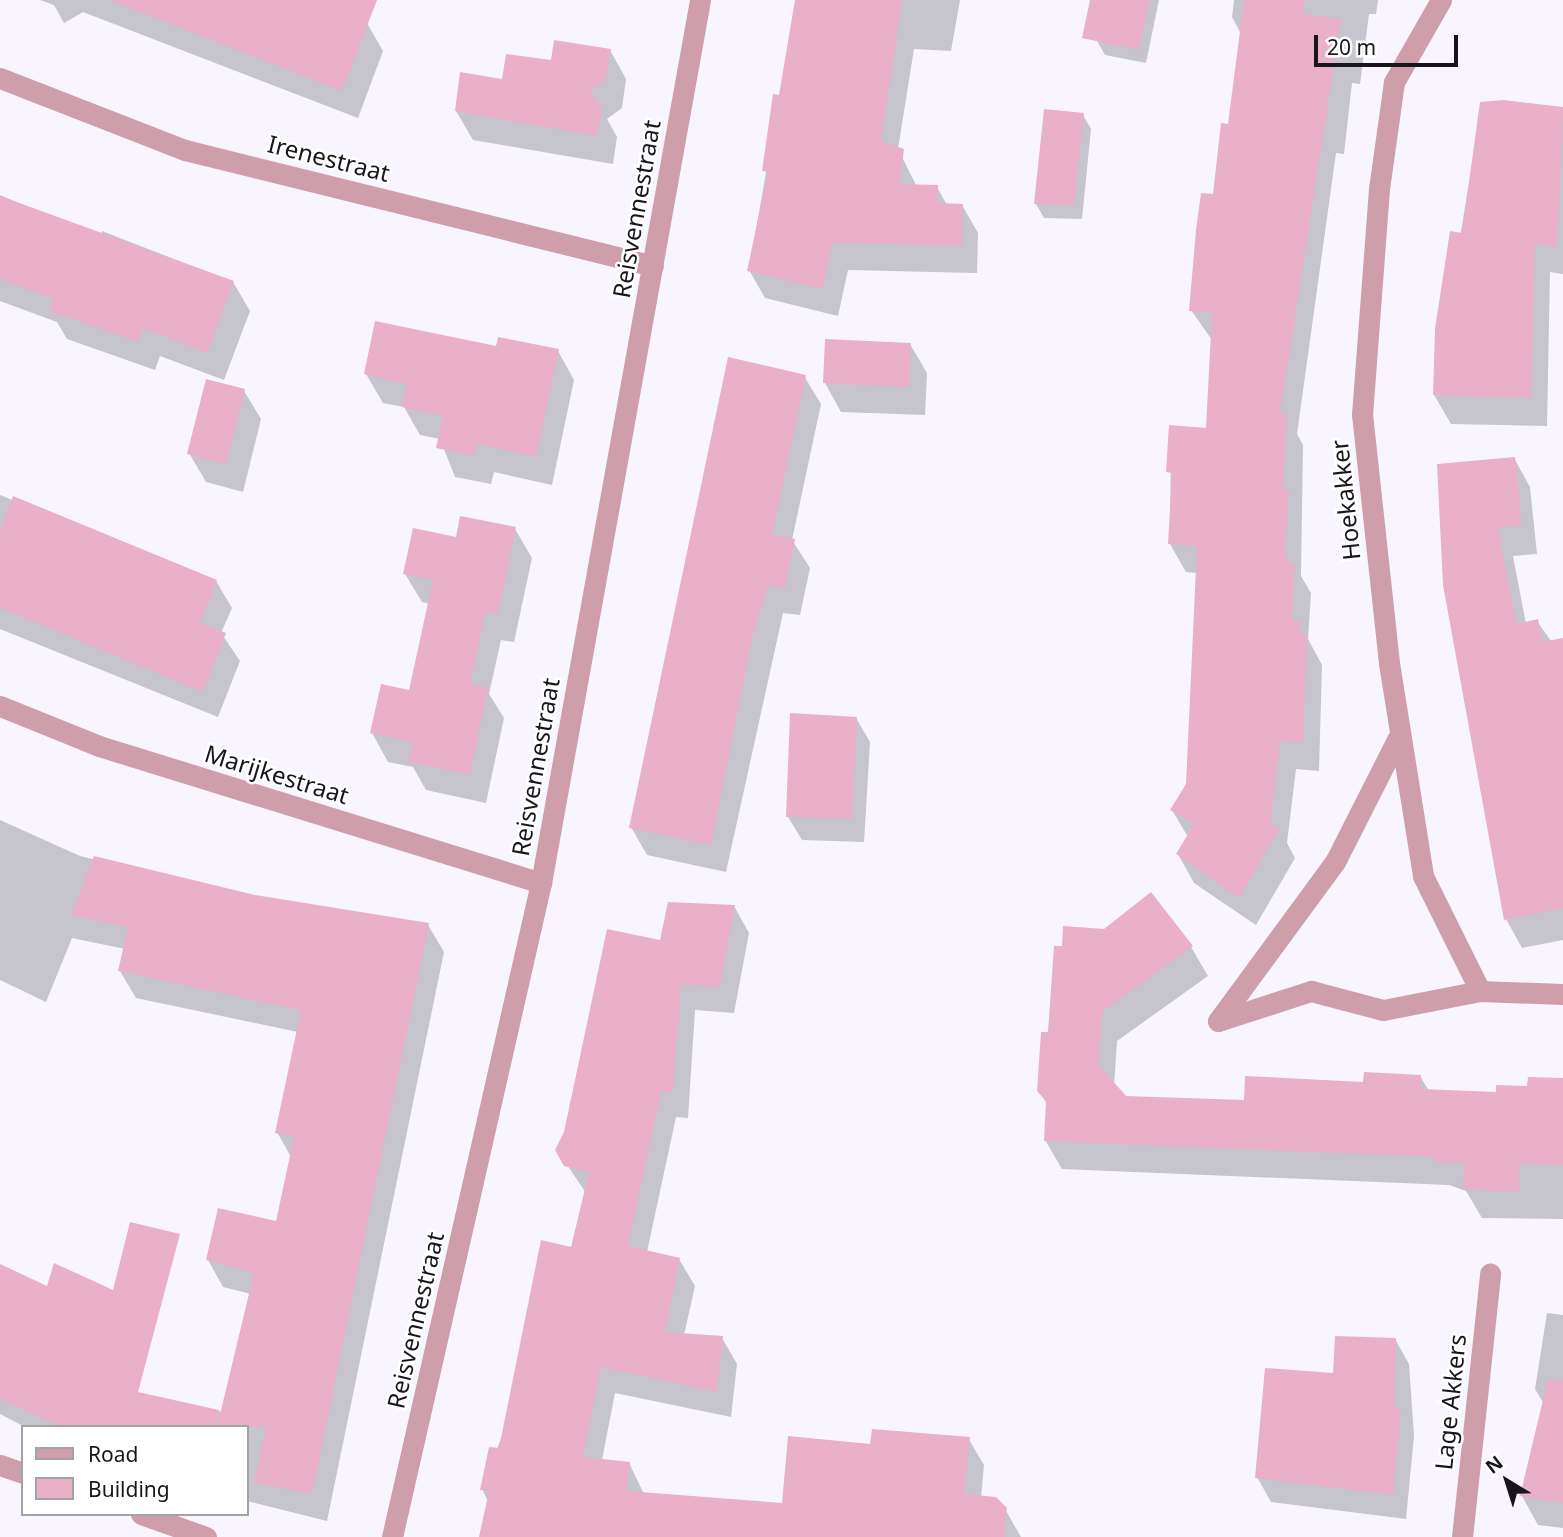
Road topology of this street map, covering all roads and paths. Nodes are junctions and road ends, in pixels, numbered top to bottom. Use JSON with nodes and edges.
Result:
{"nodes":[{"id":1,"x":700,"y":0,"type":"edge"},
{"id":2,"x":1441,"y":0,"type":"edge"},
{"id":3,"x":0,"y":78,"type":"edge"},
{"id":4,"x":653,"y":265,"type":"junction"},
{"id":5,"x":0,"y":706,"type":"edge"},
{"id":6,"x":1398,"y":738,"type":"junction"},
{"id":7,"x":541,"y":883,"type":"junction"},
{"id":8,"x":1480,"y":991,"type":"junction"},
{"id":9,"x":1563,"y":994,"type":"edge"},
{"id":10,"x":1490,"y":1273,"type":"dead end"},
{"id":11,"x":0,"y":1465,"type":"edge"},
{"id":12,"x":21,"y":1472,"type":"edge"},
{"id":13,"x":147,"y":1516,"type":"edge"},
{"id":14,"x":206,"y":1537,"type":"edge"},
{"id":15,"x":392,"y":1537,"type":"edge"},
{"id":16,"x":1462,"y":1537,"type":"edge"}],
"edges":[{"from":1,"to":4,"type":"street","name":"Reisvennestraat"},
{"from":2,"to":6,"type":"street","name":"Hoekakker"},
{"from":3,"to":4,"type":"street","name":"Irenestraat"},
{"from":4,"to":7,"type":"street","name":"Reisvennestraat"},
{"from":5,"to":7,"type":"street","name":"Marijkestraat"},
{"from":6,"to":8,"type":"street","name":"Hoekakker"},
{"from":6,"to":8,"type":"street"},
{"from":7,"to":15,"type":"street","name":"Reisvennestraat"},
{"from":8,"to":9,"type":"street"},
{"from":10,"to":16,"type":"street","name":"Lage Akkers"},
{"from":11,"to":12,"type":"street"},
{"from":13,"to":14,"type":"street"}]}
